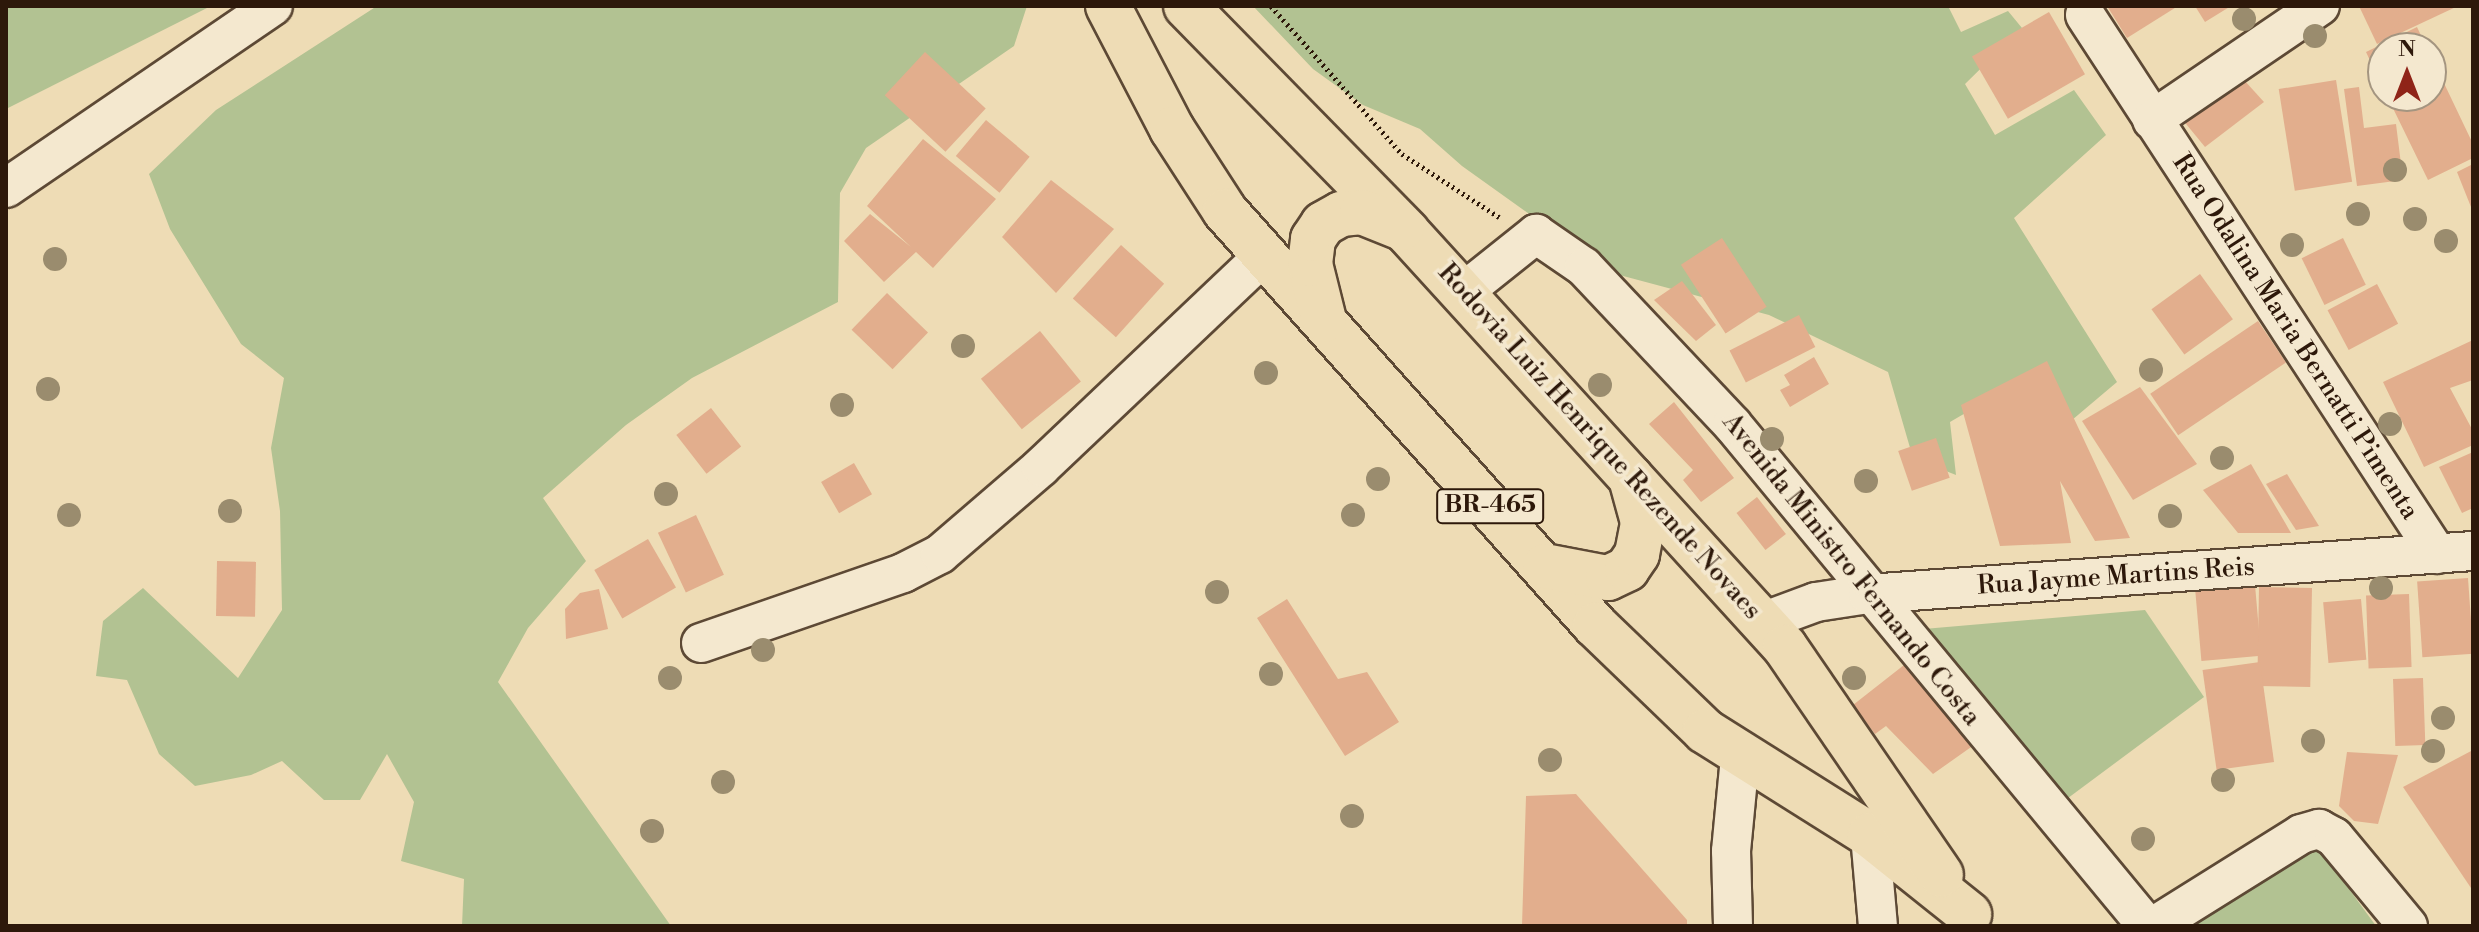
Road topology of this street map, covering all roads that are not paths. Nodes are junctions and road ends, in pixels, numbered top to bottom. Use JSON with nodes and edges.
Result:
{"nodes":[{"id":1,"x":273,"y":6,"type":"edge"},
{"id":2,"x":1108,"y":6,"type":"edge"},
{"id":3,"x":1186,"y":6,"type":"edge"},
{"id":4,"x":2320,"y":6,"type":"edge"},
{"id":5,"x":2085,"y":15,"type":"dead end"},
{"id":6,"x":2152,"y":120,"type":"junction"},
{"id":7,"x":6,"y":188,"type":"edge"},
{"id":8,"x":1407,"y":232,"type":"junction"},
{"id":9,"x":1262,"y":257,"type":"junction"},
{"id":10,"x":1462,"y":293,"type":"junction"},
{"id":11,"x":1325,"y":322,"type":"junction"},
{"id":12,"x":1629,"y":475,"type":"junction"},
{"id":13,"x":2455,"y":552,"type":"edge"},
{"id":14,"x":1545,"y":566,"type":"junction"},
{"id":15,"x":1868,"y":594,"type":"junction"},
{"id":16,"x":1762,"y":622,"type":"junction"},
{"id":17,"x":701,"y":643,"type":"dead end"},
{"id":18,"x":1740,"y":757,"type":"junction"},
{"id":19,"x":1870,"y":835,"type":"junction"},
{"id":20,"x":1974,"y":920,"type":"edge"},
{"id":21,"x":1733,"y":926,"type":"edge"},
{"id":22,"x":1878,"y":926,"type":"edge"},
{"id":23,"x":2147,"y":926,"type":"edge"},
{"id":24,"x":2154,"y":926,"type":"edge"},
{"id":25,"x":2408,"y":926,"type":"edge"}],
"edges":[{"from":1,"to":7,"type":"street"},
{"from":2,"to":9,"type":"highway","name":"Rodovia Luiz Henrique Rezende Novaes","number":"BR-465"},
{"from":3,"to":8,"type":"highway","name":"Rodovia Luiz Henrique Rezende Novaes","number":"BR-465"},
{"from":4,"to":6,"type":"street"},
{"from":5,"to":6,"type":"street","name":"Rua Odalina Maria Bernatti Pimenta"},
{"from":6,"to":13,"type":"street","name":"Rua Odalina Maria Bernatti Pimenta"},
{"from":8,"to":10,"type":"highway","name":"Rodovia Luiz Henrique Rezende Novaes","number":"BR-465"},
{"from":8,"to":11,"type":"highway"},
{"from":9,"to":11,"type":"highway","name":"Rodovia Luiz Henrique Rezende Novaes","number":"BR-465"},
{"from":9,"to":17,"type":"street"},
{"from":10,"to":12,"type":"highway","name":"Rodovia Luiz Henrique Rezende Novaes","number":"BR-465"},
{"from":10,"to":15,"type":"street","name":"Avenida Ministro Fernando Costa"},
{"from":11,"to":14,"type":"highway","name":"Rodovia Luiz Henrique Rezende Novaes","number":"BR-465"},
{"from":12,"to":14,"type":"highway"},
{"from":12,"to":16,"type":"highway","name":"Rodovia Luiz Henrique Rezende Novaes","number":"BR-465"},
{"from":13,"to":15,"type":"street","name":"Rua Jayme Martins Reis"},
{"from":14,"to":18,"type":"highway","name":"Rodovia Luiz Henrique Rezende Novaes","number":"BR-465"},
{"from":15,"to":16,"type":"street","name":"Rua Jayme Martins Reis"},
{"from":15,"to":23,"type":"street","name":"Avenida Ministro Fernando Costa"},
{"from":16,"to":20,"type":"highway","name":"Rodovia Luiz Henrique Rezende Novaes","number":"BR-465"},
{"from":18,"to":19,"type":"highway","name":"Rodovia Luiz Henrique Rezende Novaes","number":"BR-465"},
{"from":18,"to":21,"type":"street"},
{"from":19,"to":20,"type":"highway","name":"Rodovia Luiz Henrique Rezende Novaes","number":"BR-465"},
{"from":19,"to":22,"type":"street"},
{"from":24,"to":25,"type":"street"}]}
